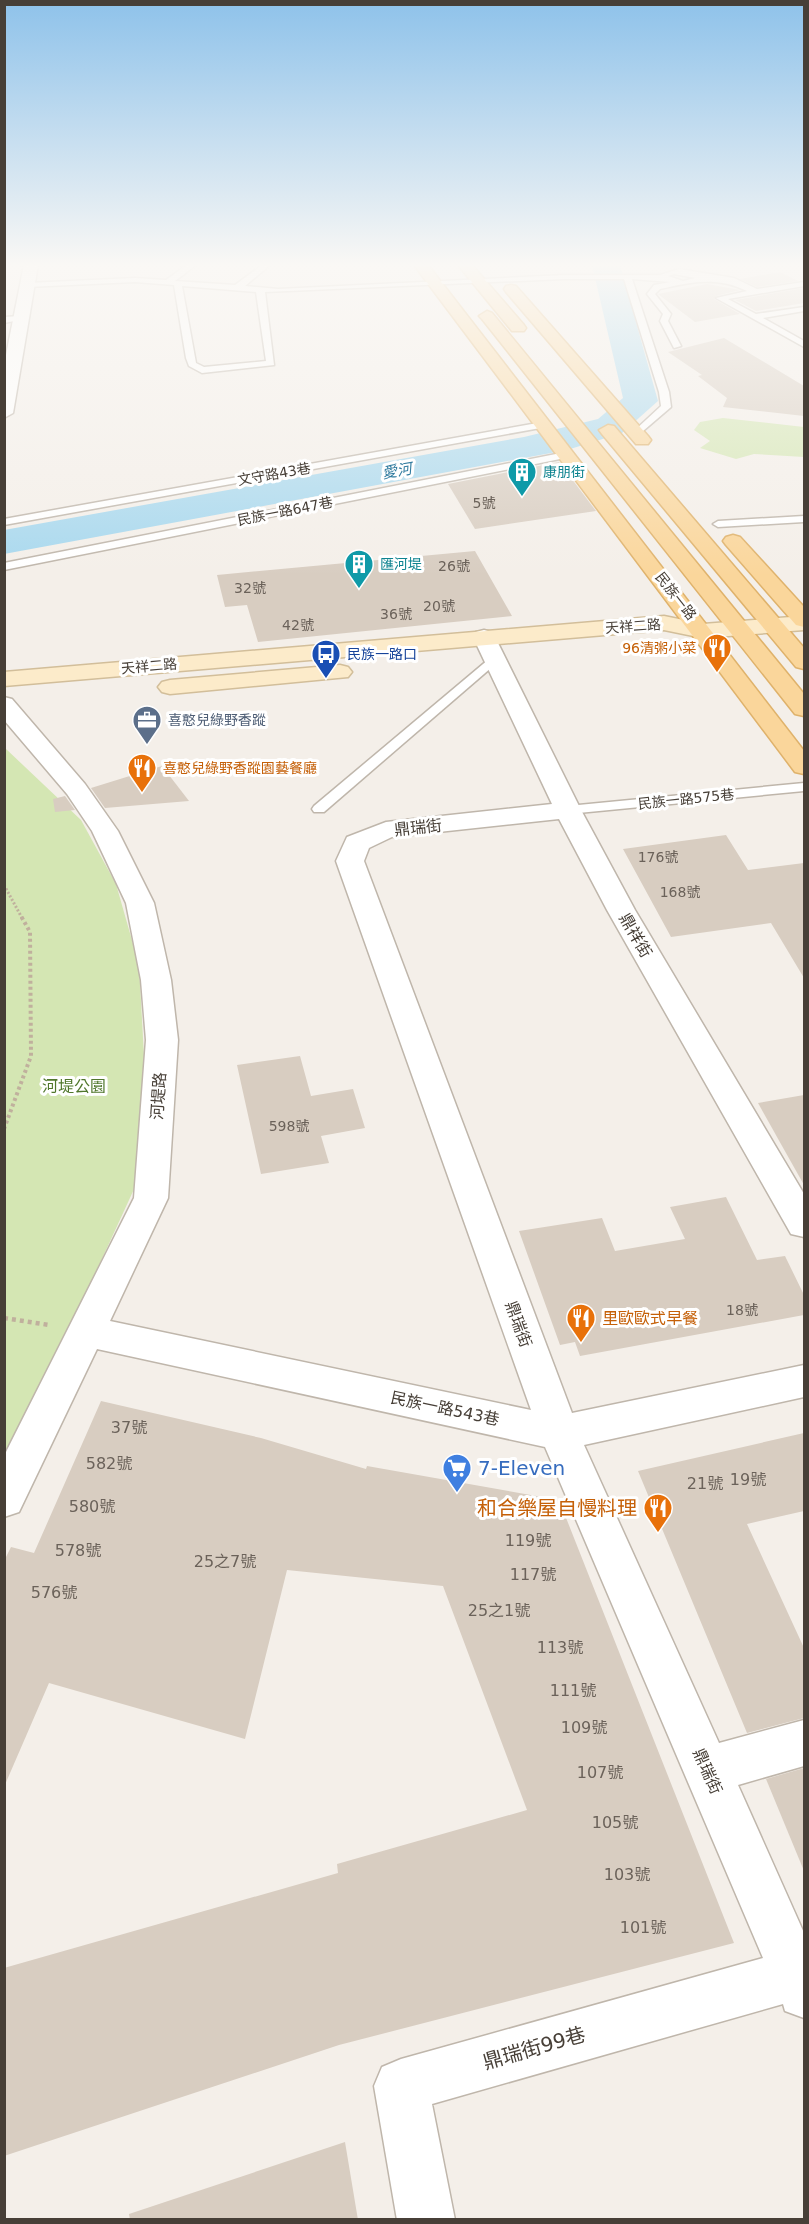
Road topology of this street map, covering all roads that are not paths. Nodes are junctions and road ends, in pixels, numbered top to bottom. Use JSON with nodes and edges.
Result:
{"nodes":[{"id":1,"x":8,"y":369,"type":"edge"},
{"id":2,"x":500,"y":369,"type":"edge"},
{"id":3,"x":530,"y":369,"type":"edge"},
{"id":4,"x":581,"y":369,"type":"edge"},
{"id":5,"x":657,"y":369,"type":"edge"},
{"id":6,"x":6,"y":393,"type":"edge"},
{"id":7,"x":4,"y":413,"type":"edge"},
{"id":8,"x":595,"y":416,"type":"dead end"},
{"id":9,"x":543,"y":425,"type":"junction"},
{"id":10,"x":636,"y":434,"type":"junction"},
{"id":11,"x":599,"y":454,"type":"junction"},
{"id":12,"x":569,"y":459,"type":"junction"},
{"id":13,"x":659,"y":459,"type":"dead end"},
{"id":14,"x":703,"y":508,"type":"dead end"},
{"id":15,"x":804,"y":519,"type":"edge"},
{"id":16,"x":4,"y":522,"type":"edge"},
{"id":17,"x":718,"y":524,"type":"junction"},
{"id":18,"x":4,"y":567,"type":"edge"},
{"id":19,"x":804,"y":621,"type":"edge"},
{"id":20,"x":775,"y":625,"type":"junction"},
{"id":21,"x":740,"y":628,"type":"junction"},
{"id":22,"x":703,"y":631,"type":"junction"},
{"id":23,"x":490,"y":648,"type":"junction"},
{"id":24,"x":804,"y":662,"type":"edge"},
{"id":25,"x":4,"y":679,"type":"edge"},
{"id":26,"x":4,"y":702,"type":"edge"},
{"id":27,"x":804,"y":709,"type":"edge"},
{"id":28,"x":804,"y":767,"type":"edge"},
{"id":29,"x":804,"y":787,"type":"edge"},
{"id":30,"x":319,"y":809,"type":"dead end"},
{"id":31,"x":568,"y":810,"type":"junction"},
{"id":32,"x":804,"y":1224,"type":"edge"},
{"id":33,"x":85,"y":1331,"type":"junction"},
{"id":34,"x":804,"y":1381,"type":"edge"},
{"id":35,"x":559,"y":1433,"type":"junction"},
{"id":36,"x":4,"y":1500,"type":"edge"},
{"id":37,"x":804,"y":1743,"type":"edge"},
{"id":38,"x":707,"y":1770,"type":"junction"},
{"id":39,"x":801,"y":1983,"type":"edge"},
{"id":40,"x":426,"y":2220,"type":"edge"}],
"edges":[{"from":1,"to":6,"type":"street"},
{"from":2,"to":9,"type":"main road"},
{"from":3,"to":11,"type":"main road","name":"民族一路"},
{"from":4,"to":10,"type":"main road"},
{"from":5,"to":10,"type":"lane"},
{"from":6,"to":7,"type":"street"},
{"from":8,"to":20,"type":"main road"},
{"from":9,"to":12,"type":"main road","name":"民族一路"},
{"from":9,"to":16,"type":"lane","name":"文守路43巷"},
{"from":10,"to":13,"type":"main road"},
{"from":11,"to":12,"type":"main road"},
{"from":11,"to":21,"type":"main road","name":"民族一路"},
{"from":12,"to":18,"type":"lane","name":"民族一路647巷"},
{"from":12,"to":22,"type":"main road","name":"民族一路"},
{"from":14,"to":17,"type":"main road"},
{"from":15,"to":17,"type":"lane"},
{"from":17,"to":19,"type":"main road"},
{"from":19,"to":20,"type":"street"},
{"from":20,"to":21,"type":"street"},
{"from":20,"to":24,"type":"main road"},
{"from":21,"to":22,"type":"street"},
{"from":21,"to":27,"type":"main road","name":"民族一路"},
{"from":22,"to":23,"type":"street","name":"天祥二路"},
{"from":22,"to":28,"type":"main road","name":"民族一路"},
{"from":23,"to":25,"type":"street","name":"天祥二路"},
{"from":23,"to":26,"type":"street","name":"天祥二路"},
{"from":23,"to":30,"type":"lane"},
{"from":23,"to":31,"type":"street","name":"鼎祥街"},
{"from":26,"to":33,"type":"street","name":"河堤路"},
{"from":29,"to":31,"type":"lane","name":"民族一路575巷"},
{"from":31,"to":32,"type":"street","name":"鼎祥街"},
{"from":31,"to":35,"type":"street","name":"鼎瑞街"},
{"from":33,"to":35,"type":"street","name":"民族一路543巷"},
{"from":33,"to":36,"type":"street","name":"河堤路"},
{"from":34,"to":35,"type":"street","name":"民族一路543巷"},
{"from":35,"to":38,"type":"street","name":"鼎瑞街"},
{"from":37,"to":38,"type":"street"},
{"from":38,"to":39,"type":"street","name":"鼎瑞街"},
{"from":39,"to":40,"type":"street","name":"鼎瑞街99巷"}]}
